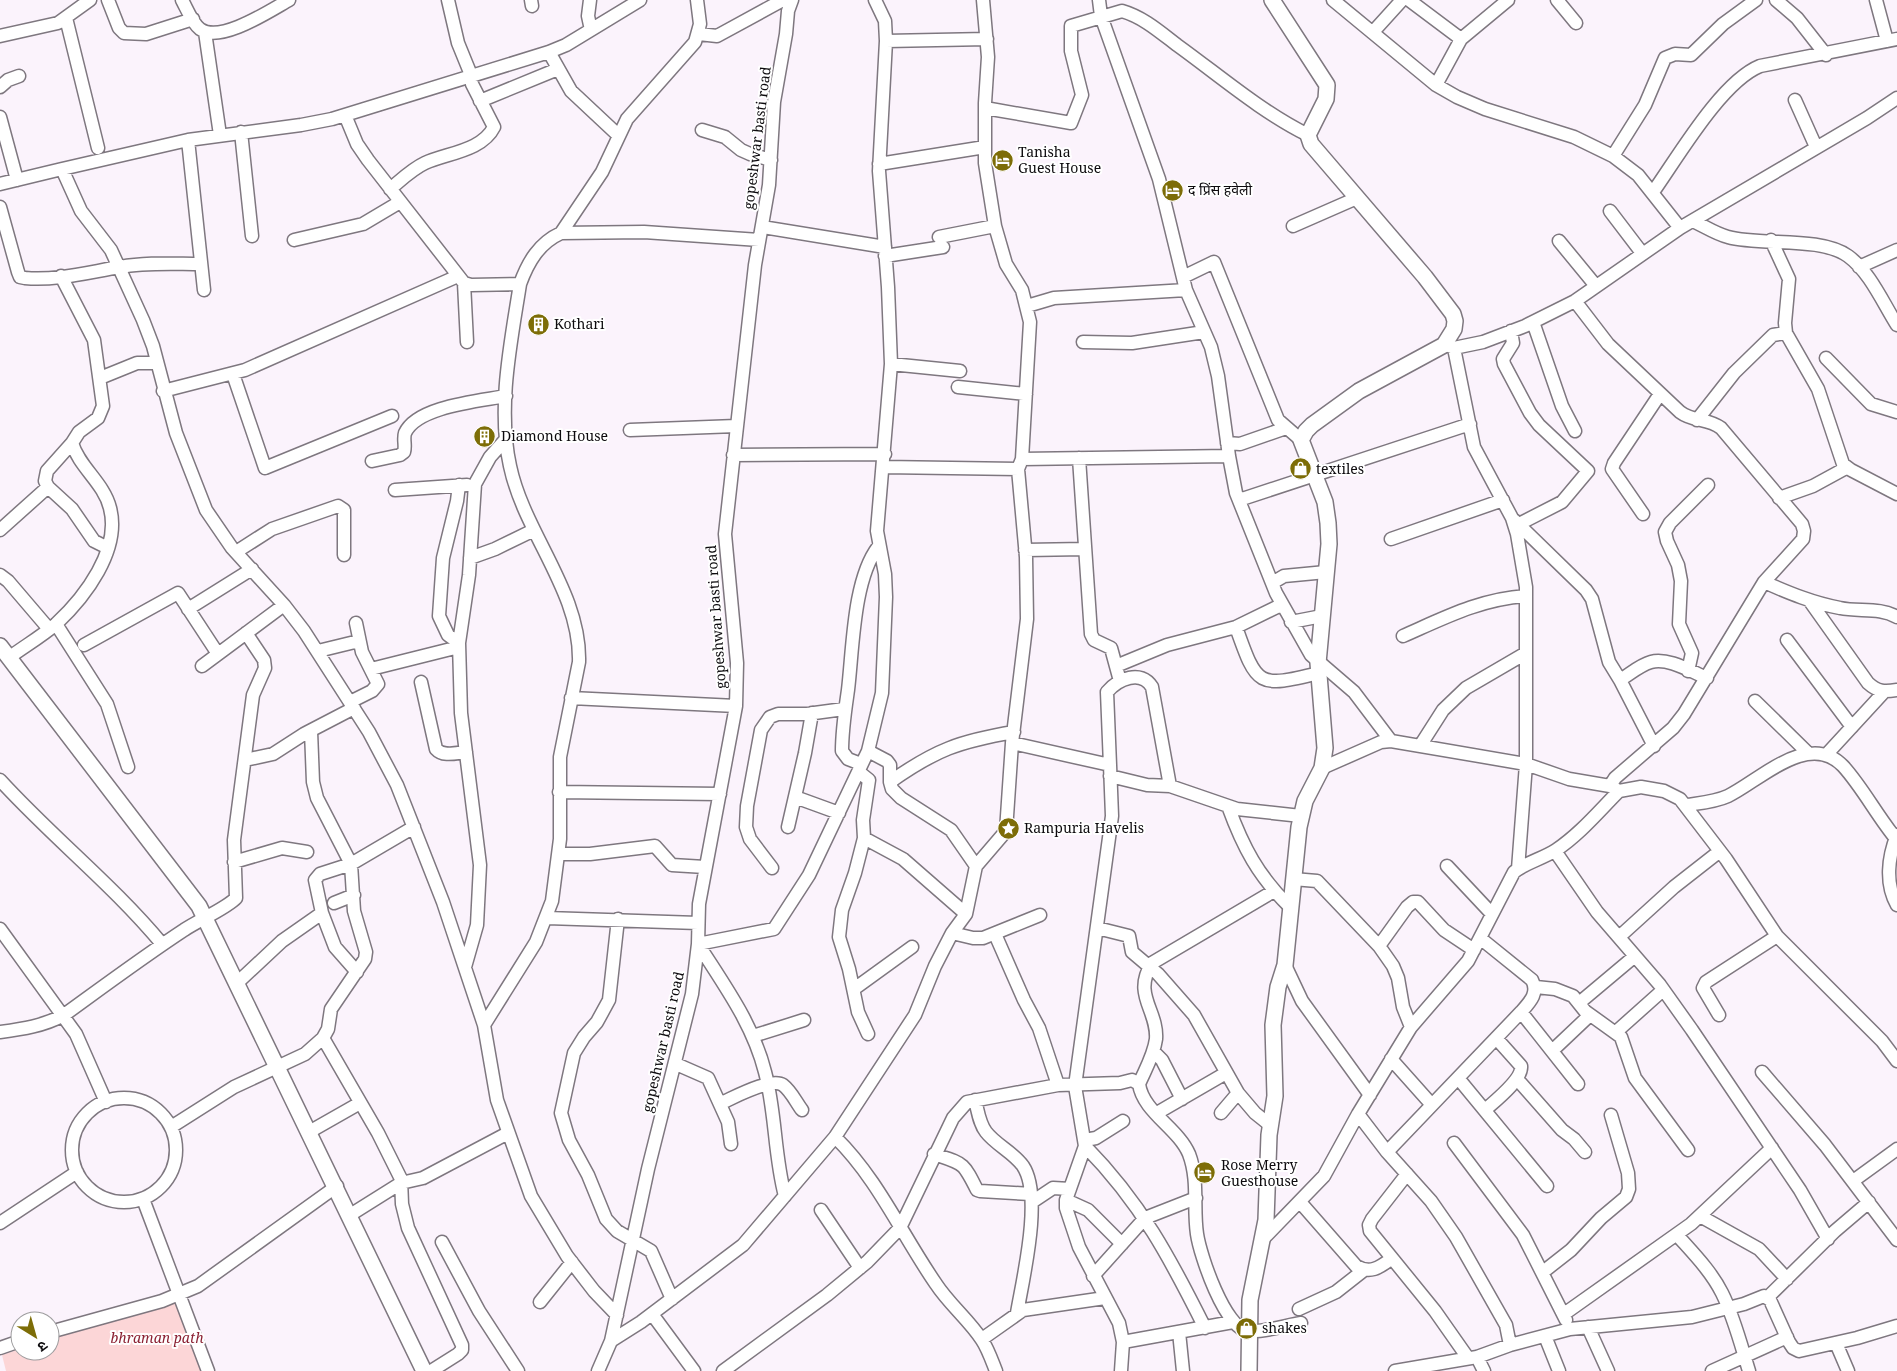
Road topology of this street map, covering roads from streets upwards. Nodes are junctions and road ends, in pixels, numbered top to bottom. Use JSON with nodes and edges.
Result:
{"nodes":[{"id":1,"x":90,"y":0,"type":"edge"},
{"id":2,"x":108,"y":0,"type":"edge"},
{"id":3,"x":182,"y":0,"type":"edge"},
{"id":4,"x":289,"y":0,"type":"edge"},
{"id":5,"x":448,"y":0,"type":"edge"},
{"id":6,"x":590,"y":0,"type":"edge"},
{"id":7,"x":640,"y":0,"type":"edge"},
{"id":8,"x":697,"y":0,"type":"edge"},
{"id":9,"x":783,"y":0,"type":"edge"},
{"id":10,"x":792,"y":0,"type":"edge"},
{"id":11,"x":875,"y":0,"type":"edge"},
{"id":12,"x":983,"y":0,"type":"edge"},
{"id":13,"x":1090,"y":0,"type":"edge"},
{"id":14,"x":1099,"y":0,"type":"edge"},
{"id":15,"x":1272,"y":0,"type":"edge"},
{"id":16,"x":1333,"y":0,"type":"edge"},
{"id":17,"x":1402,"y":0,"type":"edge"},
{"id":18,"x":1409,"y":0,"type":"edge"},
{"id":19,"x":1508,"y":0,"type":"edge"},
{"id":20,"x":1558,"y":0,"type":"edge"},
{"id":21,"x":1756,"y":0,"type":"edge"},
{"id":22,"x":1776,"y":0,"type":"edge"},
{"id":23,"x":1876,"y":0,"type":"edge"},
{"id":24,"x":1101,"y":16,"type":"junction"},
{"id":25,"x":66,"y":18,"type":"junction"},
{"id":26,"x":193,"y":19,"type":"junction"},
{"id":27,"x":1576,"y":23,"type":"dead end"},
{"id":28,"x":591,"y":30,"type":"junction"},
{"id":29,"x":205,"y":32,"type":"junction"},
{"id":30,"x":1373,"y":32,"type":"junction"},
{"id":31,"x":699,"y":34,"type":"junction"},
{"id":32,"x":0,"y":36,"type":"edge"},
{"id":33,"x":987,"y":39,"type":"junction"},
{"id":34,"x":1461,"y":39,"type":"junction"},
{"id":35,"x":1892,"y":40,"type":"edge"},
{"id":36,"x":886,"y":41,"type":"junction"},
{"id":37,"x":549,"y":52,"type":"junction"},
{"id":38,"x":1826,"y":55,"type":"junction"},
{"id":39,"x":558,"y":69,"type":"junction"},
{"id":40,"x":20,"y":76,"type":"dead end"},
{"id":41,"x":471,"y":76,"type":"junction"},
{"id":42,"x":1436,"y":85,"type":"junction"},
{"id":43,"x":0,"y":87,"type":"edge"},
{"id":44,"x":1897,"y":98,"type":"edge"},
{"id":45,"x":1795,"y":100,"type":"dead end"},
{"id":46,"x":480,"y":101,"type":"junction"},
{"id":47,"x":985,"y":108,"type":"junction"},
{"id":48,"x":345,"y":115,"type":"junction"},
{"id":49,"x":0,"y":120,"type":"edge"},
{"id":50,"x":702,"y":130,"type":"dead end"},
{"id":51,"x":242,"y":132,"type":"junction"},
{"id":52,"x":220,"y":135,"type":"junction"},
{"id":53,"x":618,"y":135,"type":"junction"},
{"id":54,"x":1308,"y":135,"type":"junction"},
{"id":55,"x":188,"y":140,"type":"junction"},
{"id":56,"x":985,"y":147,"type":"junction"},
{"id":57,"x":1816,"y":147,"type":"junction"},
{"id":58,"x":98,"y":148,"type":"dead end"},
{"id":59,"x":1613,"y":156,"type":"junction"},
{"id":60,"x":771,"y":160,"type":"junction"},
{"id":61,"x":879,"y":164,"type":"junction"},
{"id":62,"x":62,"y":168,"type":"junction"},
{"id":63,"x":17,"y":180,"type":"junction"},
{"id":64,"x":0,"y":184,"type":"edge"},
{"id":65,"x":390,"y":189,"type":"junction"},
{"id":66,"x":1653,"y":192,"type":"junction"},
{"id":67,"x":1357,"y":198,"type":"junction"},
{"id":68,"x":400,"y":202,"type":"junction"},
{"id":69,"x":0,"y":207,"type":"edge"},
{"id":70,"x":1610,"y":210,"type":"dead end"},
{"id":71,"x":1692,"y":221,"type":"junction"},
{"id":72,"x":995,"y":226,"type":"junction"},
{"id":73,"x":1293,"y":226,"type":"dead end"},
{"id":74,"x":1680,"y":228,"type":"junction"},
{"id":75,"x":561,"y":233,"type":"junction"},
{"id":76,"x":760,"y":234,"type":"junction"},
{"id":77,"x":252,"y":236,"type":"dead end"},
{"id":78,"x":294,"y":240,"type":"dead end"},
{"id":79,"x":1771,"y":240,"type":"junction"},
{"id":80,"x":1559,"y":241,"type":"dead end"},
{"id":81,"x":1897,"y":250,"type":"edge"},
{"id":82,"x":885,"y":252,"type":"junction"},
{"id":83,"x":1642,"y":253,"type":"junction"},
{"id":84,"x":201,"y":264,"type":"junction"},
{"id":85,"x":120,"y":267,"type":"junction"},
{"id":86,"x":1859,"y":267,"type":"junction"},
{"id":87,"x":61,"y":276,"type":"junction"},
{"id":88,"x":1183,"y":277,"type":"junction"},
{"id":89,"x":461,"y":279,"type":"junction"},
{"id":90,"x":520,"y":284,"type":"junction"},
{"id":91,"x":1596,"y":286,"type":"junction"},
{"id":92,"x":204,"y":290,"type":"dead end"},
{"id":93,"x":1186,"y":290,"type":"junction"},
{"id":94,"x":1575,"y":301,"type":"junction"},
{"id":95,"x":1027,"y":306,"type":"junction"},
{"id":96,"x":1533,"y":322,"type":"junction"},
{"id":97,"x":1897,"y":325,"type":"edge"},
{"id":98,"x":1511,"y":331,"type":"junction"},
{"id":99,"x":1204,"y":332,"type":"junction"},
{"id":100,"x":1786,"y":333,"type":"junction"},
{"id":101,"x":467,"y":342,"type":"dead end"},
{"id":102,"x":1083,"y":342,"type":"dead end"},
{"id":103,"x":1449,"y":346,"type":"junction"},
{"id":104,"x":1826,"y":358,"type":"dead end"},
{"id":105,"x":157,"y":363,"type":"junction"},
{"id":106,"x":891,"y":364,"type":"junction"},
{"id":107,"x":960,"y":370,"type":"dead end"},
{"id":108,"x":233,"y":374,"type":"junction"},
{"id":109,"x":100,"y":378,"type":"junction"},
{"id":110,"x":958,"y":387,"type":"dead end"},
{"id":111,"x":164,"y":390,"type":"junction"},
{"id":112,"x":1026,"y":394,"type":"junction"},
{"id":113,"x":1660,"y":394,"type":"junction"},
{"id":114,"x":506,"y":396,"type":"junction"},
{"id":115,"x":1897,"y":412,"type":"edge"},
{"id":116,"x":392,"y":416,"type":"dead end"},
{"id":117,"x":1697,"y":420,"type":"junction"},
{"id":118,"x":1470,"y":424,"type":"junction"},
{"id":119,"x":736,"y":426,"type":"junction"},
{"id":120,"x":1286,"y":428,"type":"junction"},
{"id":121,"x":630,"y":430,"type":"dead end"},
{"id":122,"x":1575,"y":431,"type":"dead end"},
{"id":123,"x":506,"y":439,"type":"junction"},
{"id":124,"x":1302,"y":440,"type":"junction"},
{"id":125,"x":72,"y":443,"type":"junction"},
{"id":126,"x":1227,"y":443,"type":"junction"},
{"id":127,"x":885,"y":454,"type":"junction"},
{"id":128,"x":733,"y":455,"type":"junction"},
{"id":129,"x":1229,"y":456,"type":"junction"},
{"id":130,"x":1079,"y":458,"type":"junction"},
{"id":131,"x":372,"y":462,"type":"dead end"},
{"id":132,"x":1020,"y":464,"type":"junction"},
{"id":133,"x":884,"y":467,"type":"junction"},
{"id":134,"x":1846,"y":468,"type":"junction"},
{"id":135,"x":1315,"y":476,"type":"junction"},
{"id":136,"x":475,"y":484,"type":"junction"},
{"id":137,"x":459,"y":485,"type":"junction"},
{"id":138,"x":1708,"y":485,"type":"dead end"},
{"id":139,"x":48,"y":487,"type":"junction"},
{"id":140,"x":395,"y":490,"type":"dead end"},
{"id":141,"x":1897,"y":494,"type":"edge"},
{"id":142,"x":1779,"y":498,"type":"junction"},
{"id":143,"x":1239,"y":500,"type":"junction"},
{"id":144,"x":1503,"y":500,"type":"junction"},
{"id":145,"x":455,"y":512,"type":"junction"},
{"id":146,"x":1643,"y":514,"type":"dead end"},
{"id":147,"x":473,"y":516,"type":"junction"},
{"id":148,"x":1516,"y":521,"type":"junction"},
{"id":149,"x":0,"y":530,"type":"edge"},
{"id":150,"x":534,"y":530,"type":"junction"},
{"id":151,"x":1390,"y":539,"type":"dead end"},
{"id":152,"x":878,"y":547,"type":"junction"},
{"id":153,"x":108,"y":548,"type":"junction"},
{"id":154,"x":1084,"y":549,"type":"junction"},
{"id":155,"x":1025,"y":550,"type":"junction"},
{"id":156,"x":236,"y":552,"type":"junction"},
{"id":157,"x":344,"y":555,"type":"dead end"},
{"id":158,"x":470,"y":558,"type":"junction"},
{"id":159,"x":252,"y":569,"type":"junction"},
{"id":160,"x":1326,"y":572,"type":"junction"},
{"id":161,"x":0,"y":575,"type":"edge"},
{"id":162,"x":1764,"y":582,"type":"junction"},
{"id":163,"x":1272,"y":583,"type":"junction"},
{"id":164,"x":1526,"y":596,"type":"junction"},
{"id":165,"x":1809,"y":600,"type":"junction"},
{"id":166,"x":284,"y":605,"type":"junction"},
{"id":167,"x":1281,"y":605,"type":"junction"},
{"id":168,"x":188,"y":609,"type":"junction"},
{"id":169,"x":1895,"y":612,"type":"edge"},
{"id":170,"x":1322,"y":616,"type":"junction"},
{"id":171,"x":1291,"y":622,"type":"junction"},
{"id":172,"x":356,"y":623,"type":"dead end"},
{"id":173,"x":52,"y":627,"type":"junction"},
{"id":174,"x":1236,"y":627,"type":"junction"},
{"id":175,"x":246,"y":633,"type":"junction"},
{"id":176,"x":1402,"y":636,"type":"dead end"},
{"id":177,"x":1787,"y":640,"type":"dead end"},
{"id":178,"x":359,"y":641,"type":"junction"},
{"id":179,"x":84,"y":645,"type":"dead end"},
{"id":180,"x":459,"y":645,"type":"junction"},
{"id":181,"x":318,"y":651,"type":"junction"},
{"id":182,"x":5,"y":652,"type":"edge"},
{"id":183,"x":218,"y":654,"type":"junction"},
{"id":184,"x":1526,"y":654,"type":"junction"},
{"id":185,"x":202,"y":666,"type":"dead end"},
{"id":186,"x":1116,"y":666,"type":"junction"},
{"id":187,"x":1318,"y":668,"type":"junction"},
{"id":188,"x":371,"y":669,"type":"junction"},
{"id":189,"x":1688,"y":671,"type":"junction"},
{"id":190,"x":1707,"y":678,"type":"junction"},
{"id":191,"x":1620,"y":680,"type":"junction"},
{"id":192,"x":1120,"y":681,"type":"junction"},
{"id":193,"x":421,"y":682,"type":"dead end"},
{"id":194,"x":1891,"y":691,"type":"edge"},
{"id":195,"x":571,"y":698,"type":"junction"},
{"id":196,"x":1755,"y":701,"type":"dead end"},
{"id":197,"x":352,"y":705,"type":"junction"},
{"id":198,"x":736,"y":706,"type":"junction"},
{"id":199,"x":844,"y":709,"type":"junction"},
{"id":200,"x":812,"y":713,"type":"junction"},
{"id":201,"x":1852,"y":727,"type":"junction"},
{"id":202,"x":311,"y":731,"type":"junction"},
{"id":203,"x":1013,"y":738,"type":"junction"},
{"id":204,"x":1390,"y":741,"type":"junction"},
{"id":205,"x":1420,"y":746,"type":"junction"},
{"id":206,"x":1654,"y":746,"type":"junction"},
{"id":207,"x":868,"y":751,"type":"junction"},
{"id":208,"x":466,"y":752,"type":"junction"},
{"id":209,"x":1807,"y":752,"type":"junction"},
{"id":210,"x":1826,"y":755,"type":"junction"},
{"id":211,"x":245,"y":760,"type":"junction"},
{"id":212,"x":1526,"y":764,"type":"junction"},
{"id":213,"x":128,"y":767,"type":"dead end"},
{"id":214,"x":860,"y":768,"type":"junction"},
{"id":215,"x":1322,"y":768,"type":"junction"},
{"id":216,"x":1110,"y":770,"type":"junction"},
{"id":217,"x":0,"y":780,"type":"edge"},
{"id":218,"x":890,"y":782,"type":"junction"},
{"id":219,"x":1170,"y":786,"type":"junction"},
{"id":220,"x":1615,"y":788,"type":"junction"},
{"id":221,"x":559,"y":792,"type":"junction"},
{"id":222,"x":720,"y":794,"type":"junction"},
{"id":223,"x":796,"y":797,"type":"junction"},
{"id":224,"x":1687,"y":805,"type":"junction"},
{"id":225,"x":1228,"y":806,"type":"junction"},
{"id":226,"x":839,"y":813,"type":"junction"},
{"id":227,"x":1301,"y":816,"type":"junction"},
{"id":228,"x":414,"y":827,"type":"junction"},
{"id":229,"x":788,"y":827,"type":"dead end"},
{"id":230,"x":864,"y":838,"type":"junction"},
{"id":231,"x":1897,"y":838,"type":"edge"},
{"id":232,"x":1555,"y":851,"type":"junction"},
{"id":233,"x":1720,"y":851,"type":"junction"},
{"id":234,"x":307,"y":852,"type":"dead end"},
{"id":235,"x":558,"y":854,"type":"junction"},
{"id":236,"x":234,"y":862,"type":"junction"},
{"id":237,"x":351,"y":864,"type":"junction"},
{"id":238,"x":976,"y":866,"type":"junction"},
{"id":239,"x":1447,"y":866,"type":"dead end"},
{"id":240,"x":705,"y":867,"type":"junction"},
{"id":241,"x":772,"y":868,"type":"dead end"},
{"id":242,"x":1518,"y":869,"type":"junction"},
{"id":243,"x":1293,"y":879,"type":"junction"},
{"id":244,"x":1274,"y":891,"type":"junction"},
{"id":245,"x":354,"y":895,"type":"junction"},
{"id":246,"x":334,"y":903,"type":"dead end"},
{"id":247,"x":1897,"y":905,"type":"edge"},
{"id":248,"x":1290,"y":907,"type":"junction"},
{"id":249,"x":322,"y":913,"type":"junction"},
{"id":250,"x":966,"y":914,"type":"junction"},
{"id":251,"x":1040,"y":914,"type":"dead end"},
{"id":252,"x":1492,"y":914,"type":"junction"},
{"id":253,"x":204,"y":917,"type":"junction"},
{"id":254,"x":547,"y":918,"type":"junction"},
{"id":255,"x":618,"y":919,"type":"junction"},
{"id":256,"x":698,"y":922,"type":"junction"},
{"id":257,"x":1097,"y":928,"type":"junction"},
{"id":258,"x":0,"y":929,"type":"edge"},
{"id":259,"x":952,"y":933,"type":"junction"},
{"id":260,"x":995,"y":934,"type":"junction"},
{"id":261,"x":1777,"y":936,"type":"junction"},
{"id":262,"x":1619,"y":937,"type":"junction"},
{"id":263,"x":1480,"y":938,"type":"junction"},
{"id":264,"x":162,"y":944,"type":"junction"},
{"id":265,"x":698,"y":944,"type":"junction"},
{"id":266,"x":1379,"y":946,"type":"junction"},
{"id":267,"x":912,"y":947,"type":"dead end"},
{"id":268,"x":1474,"y":950,"type":"junction"},
{"id":269,"x":1634,"y":956,"type":"junction"},
{"id":270,"x":465,"y":966,"type":"junction"},
{"id":271,"x":1285,"y":966,"type":"junction"},
{"id":272,"x":1150,"y":967,"type":"junction"},
{"id":273,"x":357,"y":972,"type":"junction"},
{"id":274,"x":236,"y":984,"type":"junction"},
{"id":275,"x":1536,"y":987,"type":"junction"},
{"id":276,"x":854,"y":989,"type":"junction"},
{"id":277,"x":1663,"y":990,"type":"junction"},
{"id":278,"x":1579,"y":1003,"type":"junction"},
{"id":279,"x":1521,"y":1012,"type":"junction"},
{"id":280,"x":64,"y":1015,"type":"junction"},
{"id":281,"x":1590,"y":1015,"type":"junction"},
{"id":282,"x":1719,"y":1015,"type":"dead end"},
{"id":283,"x":804,"y":1020,"type":"dead end"},
{"id":284,"x":484,"y":1024,"type":"junction"},
{"id":285,"x":1411,"y":1027,"type":"junction"},
{"id":286,"x":0,"y":1032,"type":"edge"},
{"id":287,"x":1616,"y":1032,"type":"junction"},
{"id":288,"x":868,"y":1034,"type":"dead end"},
{"id":289,"x":753,"y":1036,"type":"junction"},
{"id":290,"x":323,"y":1038,"type":"junction"},
{"id":291,"x":1496,"y":1038,"type":"junction"},
{"id":292,"x":1553,"y":1050,"type":"junction"},
{"id":293,"x":1153,"y":1051,"type":"junction"},
{"id":294,"x":1391,"y":1059,"type":"junction"},
{"id":295,"x":1897,"y":1061,"type":"edge"},
{"id":296,"x":676,"y":1064,"type":"junction"},
{"id":297,"x":277,"y":1068,"type":"junction"},
{"id":298,"x":1762,"y":1072,"type":"dead end"},
{"id":299,"x":1226,"y":1073,"type":"junction"},
{"id":300,"x":1458,"y":1078,"type":"junction"},
{"id":301,"x":1517,"y":1079,"type":"junction"},
{"id":302,"x":768,"y":1084,"type":"junction"},
{"id":303,"x":1139,"y":1084,"type":"junction"},
{"id":304,"x":1578,"y":1084,"type":"dead end"},
{"id":305,"x":1058,"y":1085,"type":"junction"},
{"id":306,"x":1075,"y":1086,"type":"junction"},
{"id":307,"x":1238,"y":1093,"type":"junction"},
{"id":308,"x":1370,"y":1094,"type":"junction"},
{"id":309,"x":975,"y":1100,"type":"junction"},
{"id":310,"x":1182,"y":1100,"type":"junction"},
{"id":311,"x":106,"y":1102,"type":"junction"},
{"id":312,"x":360,"y":1103,"type":"junction"},
{"id":313,"x":720,"y":1103,"type":"junction"},
{"id":314,"x":1432,"y":1105,"type":"junction"},
{"id":315,"x":802,"y":1110,"type":"dead end"},
{"id":316,"x":1486,"y":1110,"type":"junction"},
{"id":317,"x":1157,"y":1113,"type":"junction"},
{"id":318,"x":1221,"y":1113,"type":"dead end"},
{"id":319,"x":1358,"y":1114,"type":"junction"},
{"id":320,"x":1610,"y":1115,"type":"dead end"},
{"id":321,"x":1123,"y":1121,"type":"dead end"},
{"id":322,"x":1270,"y":1125,"type":"junction"},
{"id":323,"x":171,"y":1127,"type":"junction"},
{"id":324,"x":309,"y":1132,"type":"junction"},
{"id":325,"x":508,"y":1133,"type":"junction"},
{"id":326,"x":835,"y":1137,"type":"junction"},
{"id":327,"x":1085,"y":1143,"type":"junction"},
{"id":328,"x":1454,"y":1143,"type":"dead end"},
{"id":329,"x":731,"y":1144,"type":"dead end"},
{"id":330,"x":1772,"y":1148,"type":"junction"},
{"id":331,"x":1688,"y":1150,"type":"dead end"},
{"id":332,"x":1897,"y":1150,"type":"edge"},
{"id":333,"x":1387,"y":1152,"type":"junction"},
{"id":334,"x":1585,"y":1152,"type":"dead end"},
{"id":335,"x":934,"y":1154,"type":"junction"},
{"id":336,"x":77,"y":1172,"type":"junction"},
{"id":337,"x":1407,"y":1174,"type":"junction"},
{"id":338,"x":1853,"y":1181,"type":"junction"},
{"id":339,"x":401,"y":1183,"type":"junction"},
{"id":340,"x":337,"y":1186,"type":"junction"},
{"id":341,"x":1547,"y":1186,"type":"dead end"},
{"id":342,"x":1068,"y":1194,"type":"junction"},
{"id":343,"x":785,"y":1196,"type":"junction"},
{"id":344,"x":1031,"y":1198,"type":"junction"},
{"id":345,"x":1196,"y":1198,"type":"junction"},
{"id":346,"x":143,"y":1199,"type":"junction"},
{"id":347,"x":1300,"y":1202,"type":"junction"},
{"id":348,"x":1869,"y":1202,"type":"junction"},
{"id":349,"x":821,"y":1210,"type":"dead end"},
{"id":350,"x":350,"y":1215,"type":"junction"},
{"id":351,"x":1700,"y":1216,"type":"junction"},
{"id":352,"x":1145,"y":1218,"type":"junction"},
{"id":353,"x":0,"y":1223,"type":"edge"},
{"id":354,"x":900,"y":1228,"type":"junction"},
{"id":355,"x":1677,"y":1235,"type":"junction"},
{"id":356,"x":1263,"y":1239,"type":"junction"},
{"id":357,"x":1828,"y":1239,"type":"junction"},
{"id":358,"x":1897,"y":1240,"type":"edge"},
{"id":359,"x":442,"y":1242,"type":"dead end"},
{"id":360,"x":632,"y":1242,"type":"junction"},
{"id":361,"x":1122,"y":1244,"type":"junction"},
{"id":362,"x":1391,"y":1259,"type":"junction"},
{"id":363,"x":572,"y":1262,"type":"junction"},
{"id":364,"x":860,"y":1268,"type":"junction"},
{"id":365,"x":1364,"y":1270,"type":"junction"},
{"id":366,"x":1543,"y":1272,"type":"junction"},
{"id":367,"x":1094,"y":1276,"type":"junction"},
{"id":368,"x":1787,"y":1279,"type":"junction"},
{"id":369,"x":179,"y":1294,"type":"junction"},
{"id":370,"x":1768,"y":1297,"type":"junction"},
{"id":371,"x":1105,"y":1298,"type":"junction"},
{"id":372,"x":672,"y":1299,"type":"junction"},
{"id":373,"x":540,"y":1302,"type":"dead end"},
{"id":374,"x":1298,"y":1308,"type":"dead end"},
{"id":375,"x":1729,"y":1308,"type":"junction"},
{"id":376,"x":1017,"y":1313,"type":"junction"},
{"id":377,"x":652,"y":1314,"type":"junction"},
{"id":378,"x":1564,"y":1314,"type":"junction"},
{"id":379,"x":617,"y":1315,"type":"junction"},
{"id":380,"x":1233,"y":1322,"type":"junction"},
{"id":381,"x":1301,"y":1323,"type":"dead end"},
{"id":382,"x":1897,"y":1326,"type":"edge"},
{"id":383,"x":1588,"y":1327,"type":"junction"},
{"id":384,"x":1205,"y":1328,"type":"junction"},
{"id":385,"x":60,"y":1329,"type":"edge"},
{"id":386,"x":1570,"y":1329,"type":"junction"},
{"id":387,"x":1179,"y":1332,"type":"junction"},
{"id":388,"x":1249,"y":1332,"type":"junction"},
{"id":389,"x":1545,"y":1336,"type":"junction"},
{"id":390,"x":1787,"y":1337,"type":"junction"},
{"id":391,"x":982,"y":1339,"type":"junction"},
{"id":392,"x":611,"y":1341,"type":"junction"},
{"id":393,"x":1123,"y":1342,"type":"junction"},
{"id":394,"x":1836,"y":1343,"type":"junction"},
{"id":395,"x":1510,"y":1345,"type":"junction"},
{"id":396,"x":1473,"y":1358,"type":"junction"},
{"id":397,"x":1745,"y":1358,"type":"junction"},
{"id":398,"x":1425,"y":1368,"type":"edge"},
{"id":399,"x":208,"y":1371,"type":"edge"},
{"id":400,"x":424,"y":1371,"type":"edge"},
{"id":401,"x":430,"y":1371,"type":"edge"},
{"id":402,"x":518,"y":1371,"type":"edge"},
{"id":403,"x":598,"y":1371,"type":"edge"},
{"id":404,"x":694,"y":1371,"type":"edge"},
{"id":405,"x":723,"y":1371,"type":"edge"},
{"id":406,"x":996,"y":1371,"type":"edge"},
{"id":407,"x":1121,"y":1371,"type":"edge"},
{"id":408,"x":1183,"y":1371,"type":"edge"},
{"id":409,"x":1248,"y":1371,"type":"edge"},
{"id":410,"x":1395,"y":1371,"type":"edge"},
{"id":411,"x":1484,"y":1371,"type":"edge"},
{"id":412,"x":1559,"y":1371,"type":"edge"},
{"id":413,"x":1608,"y":1371,"type":"edge"},
{"id":414,"x":1712,"y":1371,"type":"edge"},
{"id":415,"x":1749,"y":1371,"type":"edge"},
{"id":416,"x":1848,"y":1371,"type":"edge"}],
"edges":[{"from":1,"to":25,"type":"street"},
{"from":2,"to":26,"type":"street"},
{"from":3,"to":26,"type":"street"},
{"from":4,"to":29,"type":"street"},
{"from":5,"to":41,"type":"street"},
{"from":6,"to":28,"type":"street"},
{"from":7,"to":28,"type":"street"},
{"from":8,"to":31,"type":"street"},
{"from":9,"to":31,"type":"street"},
{"from":10,"to":60,"type":"street","name":"gopeshwar basti road"},
{"from":11,"to":36,"type":"street"},
{"from":12,"to":33,"type":"street"},
{"from":13,"to":24,"type":"street"},
{"from":14,"to":24,"type":"street"},
{"from":15,"to":54,"type":"street"},
{"from":16,"to":30,"type":"street"},
{"from":17,"to":30,"type":"street"},
{"from":18,"to":34,"type":"street"},
{"from":19,"to":34,"type":"street"},
{"from":20,"to":27,"type":"street"},
{"from":21,"to":59,"type":"street"},
{"from":22,"to":38,"type":"street"},
{"from":23,"to":35,"type":"street"},
{"from":24,"to":47,"type":"street"},
{"from":24,"to":54,"type":"street"},
{"from":24,"to":88,"type":"street"},
{"from":25,"to":32,"type":"street"},
{"from":25,"to":58,"type":"street"},
{"from":26,"to":29,"type":"street"},
{"from":28,"to":37,"type":"street"},
{"from":29,"to":52,"type":"street"},
{"from":30,"to":42,"type":"street"},
{"from":31,"to":53,"type":"street"},
{"from":33,"to":36,"type":"street"},
{"from":33,"to":47,"type":"street"},
{"from":34,"to":42,"type":"street"},
{"from":35,"to":38,"type":"street"},
{"from":36,"to":61,"type":"street"},
{"from":37,"to":39,"type":"street"},
{"from":37,"to":41,"type":"street"},
{"from":38,"to":66,"type":"street"},
{"from":39,"to":46,"type":"street"},
{"from":39,"to":53,"type":"street"},
{"from":40,"to":43,"type":"street"},
{"from":41,"to":46,"type":"street"},
{"from":41,"to":48,"type":"street"},
{"from":42,"to":59,"type":"street"},
{"from":44,"to":57,"type":"street"},
{"from":45,"to":57,"type":"street"},
{"from":46,"to":65,"type":"street"},
{"from":47,"to":56,"type":"street"},
{"from":48,"to":51,"type":"street"},
{"from":48,"to":65,"type":"street"},
{"from":49,"to":63,"type":"street"},
{"from":50,"to":60,"type":"street"},
{"from":51,"to":52,"type":"street"},
{"from":51,"to":77,"type":"street"},
{"from":52,"to":55,"type":"street"},
{"from":53,"to":75,"type":"street"},
{"from":54,"to":67,"type":"street"},
{"from":55,"to":62,"type":"street"},
{"from":55,"to":84,"type":"street"},
{"from":56,"to":61,"type":"street"},
{"from":56,"to":72,"type":"street"},
{"from":57,"to":71,"type":"street"},
{"from":59,"to":66,"type":"street"},
{"from":60,"to":76,"type":"street","name":"gopeshwar basti road"},
{"from":61,"to":82,"type":"street"},
{"from":62,"to":63,"type":"street"},
{"from":62,"to":85,"type":"street"},
{"from":63,"to":64,"type":"street"},
{"from":65,"to":68,"type":"street"},
{"from":66,"to":74,"type":"street"},
{"from":67,"to":73,"type":"street"},
{"from":67,"to":103,"type":"street"},
{"from":68,"to":78,"type":"street"},
{"from":68,"to":89,"type":"street"},
{"from":69,"to":87,"type":"street"},
{"from":70,"to":83,"type":"street"},
{"from":71,"to":74,"type":"street"},
{"from":71,"to":79,"type":"street"},
{"from":72,"to":82,"type":"street"},
{"from":72,"to":95,"type":"street"},
{"from":74,"to":83,"type":"street"},
{"from":75,"to":76,"type":"street"},
{"from":75,"to":90,"type":"street"},
{"from":76,"to":82,"type":"street"},
{"from":76,"to":119,"type":"street","name":"gopeshwar basti road"},
{"from":79,"to":86,"type":"street"},
{"from":79,"to":100,"type":"street"},
{"from":80,"to":91,"type":"street"},
{"from":81,"to":86,"type":"street"},
{"from":82,"to":106,"type":"street"},
{"from":83,"to":91,"type":"street"},
{"from":84,"to":85,"type":"street"},
{"from":84,"to":92,"type":"street"},
{"from":85,"to":87,"type":"street"},
{"from":85,"to":105,"type":"street"},
{"from":86,"to":97,"type":"street"},
{"from":87,"to":109,"type":"street"},
{"from":88,"to":93,"type":"street"},
{"from":88,"to":120,"type":"street"},
{"from":89,"to":90,"type":"street"},
{"from":89,"to":101,"type":"street"},
{"from":89,"to":108,"type":"street"},
{"from":90,"to":114,"type":"street"},
{"from":91,"to":94,"type":"street"},
{"from":93,"to":95,"type":"street"},
{"from":93,"to":99,"type":"street"},
{"from":94,"to":96,"type":"street"},
{"from":94,"to":113,"type":"street"},
{"from":95,"to":112,"type":"street"},
{"from":96,"to":98,"type":"street"},
{"from":96,"to":122,"type":"street"},
{"from":98,"to":103,"type":"street"},
{"from":98,"to":148,"type":"street"},
{"from":99,"to":102,"type":"street"},
{"from":99,"to":126,"type":"street"},
{"from":100,"to":117,"type":"street"},
{"from":100,"to":134,"type":"street"},
{"from":103,"to":118,"type":"street"},
{"from":103,"to":124,"type":"street"},
{"from":104,"to":115,"type":"street"},
{"from":105,"to":109,"type":"street"},
{"from":105,"to":111,"type":"street"},
{"from":106,"to":107,"type":"street"},
{"from":106,"to":127,"type":"street"},
{"from":108,"to":111,"type":"street"},
{"from":108,"to":116,"type":"street"},
{"from":109,"to":125,"type":"street"},
{"from":110,"to":112,"type":"street"},
{"from":111,"to":156,"type":"street"},
{"from":112,"to":132,"type":"street"},
{"from":113,"to":117,"type":"street"},
{"from":113,"to":146,"type":"street"},
{"from":114,"to":123,"type":"street"},
{"from":114,"to":131,"type":"street"},
{"from":117,"to":142,"type":"street"},
{"from":118,"to":135,"type":"street"},
{"from":118,"to":144,"type":"street"},
{"from":119,"to":121,"type":"street"},
{"from":119,"to":128,"type":"street","name":"gopeshwar basti road"},
{"from":120,"to":124,"type":"street"},
{"from":120,"to":126,"type":"street"},
{"from":123,"to":136,"type":"street"},
{"from":123,"to":150,"type":"street"},
{"from":124,"to":135,"type":"street"},
{"from":125,"to":139,"type":"street"},
{"from":125,"to":153,"type":"street"},
{"from":126,"to":129,"type":"street"},
{"from":127,"to":128,"type":"street"},
{"from":127,"to":133,"type":"street"},
{"from":128,"to":198,"type":"street","name":"gopeshwar basti road"},
{"from":129,"to":130,"type":"street"},
{"from":129,"to":143,"type":"street"},
{"from":130,"to":132,"type":"street"},
{"from":130,"to":154,"type":"street"},
{"from":132,"to":133,"type":"street"},
{"from":132,"to":155,"type":"street"},
{"from":133,"to":152,"type":"street"},
{"from":134,"to":141,"type":"street"},
{"from":134,"to":142,"type":"street"},
{"from":135,"to":143,"type":"street"},
{"from":135,"to":160,"type":"street"},
{"from":136,"to":137,"type":"street"},
{"from":136,"to":147,"type":"street"},
{"from":137,"to":140,"type":"street"},
{"from":137,"to":145,"type":"street"},
{"from":138,"to":189,"type":"street"},
{"from":139,"to":149,"type":"street"},
{"from":139,"to":153,"type":"street"},
{"from":142,"to":162,"type":"street"},
{"from":143,"to":163,"type":"street"},
{"from":144,"to":148,"type":"street"},
{"from":144,"to":151,"type":"street"},
{"from":145,"to":147,"type":"street"},
{"from":145,"to":180,"type":"street"},
{"from":147,"to":158,"type":"street"},
{"from":148,"to":164,"type":"street"},
{"from":148,"to":191,"type":"street"},
{"from":150,"to":158,"type":"street"},
{"from":150,"to":195,"type":"street"},
{"from":152,"to":199,"type":"street"},
{"from":152,"to":207,"type":"street"},
{"from":153,"to":173,"type":"street"},
{"from":154,"to":155,"type":"street"},
{"from":154,"to":186,"type":"street"},
{"from":155,"to":203,"type":"street"},
{"from":156,"to":157,"type":"street"},
{"from":156,"to":159,"type":"street"},
{"from":158,"to":180,"type":"street"},
{"from":159,"to":166,"type":"street"},
{"from":159,"to":168,"type":"street"},
{"from":160,"to":163,"type":"street"},
{"from":160,"to":170,"type":"street"},
{"from":161,"to":173,"type":"street"},
{"from":162,"to":165,"type":"street"},
{"from":162,"to":190,"type":"street"},
{"from":163,"to":167,"type":"street"},
{"from":164,"to":176,"type":"street"},
{"from":164,"to":184,"type":"street"},
{"from":165,"to":169,"type":"street"},
{"from":165,"to":194,"type":"street"},
{"from":166,"to":175,"type":"street"},
{"from":166,"to":181,"type":"street"},
{"from":167,"to":171,"type":"street"},
{"from":167,"to":174,"type":"street"},
{"from":168,"to":179,"type":"street"},
{"from":168,"to":183,"type":"street"},
{"from":170,"to":171,"type":"street"},
{"from":170,"to":187,"type":"street"},
{"from":171,"to":187,"type":"street"},
{"from":172,"to":178,"type":"street"},
{"from":173,"to":182,"type":"street"},
{"from":173,"to":213,"type":"street"},
{"from":174,"to":186,"type":"street"},
{"from":174,"to":187,"type":"street"},
{"from":175,"to":183,"type":"street"},
{"from":175,"to":211,"type":"street"},
{"from":177,"to":201,"type":"street"},
{"from":178,"to":181,"type":"street"},
{"from":178,"to":188,"type":"street"},
{"from":180,"to":188,"type":"street"},
{"from":180,"to":208,"type":"street"},
{"from":181,"to":197,"type":"street"},
{"from":182,"to":253,"type":"street"},
{"from":183,"to":185,"type":"street"},
{"from":184,"to":205,"type":"street"},
{"from":184,"to":212,"type":"street"},
{"from":186,"to":192,"type":"street"},
{"from":187,"to":204,"type":"street"},
{"from":187,"to":215,"type":"street"},
{"from":188,"to":197,"type":"street"},
{"from":189,"to":190,"type":"street"},
{"from":189,"to":191,"type":"street"},
{"from":190,"to":206,"type":"street"},
{"from":191,"to":206,"type":"street"},
{"from":192,"to":216,"type":"street"},
{"from":192,"to":219,"type":"street"},
{"from":193,"to":208,"type":"street"},
{"from":194,"to":201,"type":"street"},
{"from":195,"to":198,"type":"street"},
{"from":195,"to":221,"type":"street"},
{"from":196,"to":209,"type":"street"},
{"from":197,"to":202,"type":"street"},
{"from":197,"to":228,"type":"street"},
{"from":198,"to":222,"type":"street","name":"gopeshwar basti road"},
{"from":199,"to":200,"type":"street"},
{"from":199,"to":214,"type":"street"},
{"from":200,"to":223,"type":"street"},
{"from":200,"to":241,"type":"street"},
{"from":201,"to":210,"type":"street"},
{"from":202,"to":211,"type":"street"},
{"from":202,"to":237,"type":"street"},
{"from":203,"to":216,"type":"street"},
{"from":203,"to":218,"type":"street"},
{"from":203,"to":238,"type":"street"},
{"from":204,"to":205,"type":"street"},
{"from":204,"to":215,"type":"street"},
{"from":205,"to":212,"type":"street"},
{"from":206,"to":220,"type":"street"},
{"from":207,"to":214,"type":"street"},
{"from":207,"to":218,"type":"street"},
{"from":208,"to":270,"type":"street"},
{"from":209,"to":210,"type":"street"},
{"from":209,"to":224,"type":"street"},
{"from":210,"to":231,"type":"street"},
{"from":211,"to":236,"type":"street"},
{"from":212,"to":220,"type":"street"},
{"from":212,"to":242,"type":"street"},
{"from":214,"to":226,"type":"street"},
{"from":214,"to":230,"type":"street"},
{"from":215,"to":227,"type":"street"},
{"from":216,"to":219,"type":"street"},
{"from":216,"to":257,"type":"street"},
{"from":217,"to":264,"type":"street"},
{"from":218,"to":238,"type":"street"},
{"from":219,"to":225,"type":"street"},
{"from":220,"to":224,"type":"street"},
{"from":220,"to":232,"type":"street"},
{"from":221,"to":222,"type":"street"},
{"from":221,"to":235,"type":"street"},
{"from":222,"to":240,"type":"street","name":"gopeshwar basti road"},
{"from":223,"to":226,"type":"street"},
{"from":223,"to":229,"type":"street"},
{"from":224,"to":233,"type":"street"},
{"from":225,"to":227,"type":"street"},
{"from":225,"to":244,"type":"street"},
{"from":226,"to":265,"type":"street"},
{"from":227,"to":243,"type":"street"},
{"from":228,"to":237,"type":"street"},
{"from":228,"to":270,"type":"street"},
{"from":230,"to":250,"type":"street"},
{"from":230,"to":276,"type":"street"},
{"from":231,"to":247,"type":"street"},
{"from":232,"to":242,"type":"street"},
{"from":232,"to":262,"type":"street"},
{"from":233,"to":261,"type":"street"},
{"from":233,"to":262,"type":"street"},
{"from":234,"to":236,"type":"street"},
{"from":235,"to":240,"type":"street"},
{"from":235,"to":254,"type":"street"},
{"from":236,"to":253,"type":"street"},
{"from":237,"to":245,"type":"street"},
{"from":237,"to":249,"type":"street"},
{"from":238,"to":250,"type":"street"},
{"from":239,"to":252,"type":"street"},
{"from":240,"to":256,"type":"street","name":"gopeshwar basti road"},
{"from":242,"to":252,"type":"street"},
{"from":243,"to":248,"type":"street"},
{"from":243,"to":266,"type":"street"},
{"from":244,"to":248,"type":"street"},
{"from":244,"to":272,"type":"street"},
{"from":245,"to":246,"type":"street"},
{"from":245,"to":273,"type":"street"},
{"from":248,"to":271,"type":"street"},
{"from":249,"to":273,"type":"street"},
{"from":249,"to":274,"type":"street"},
{"from":250,"to":259,"type":"street"},
{"from":251,"to":260,"type":"street"},
{"from":252,"to":263,"type":"street"},
{"from":253,"to":264,"type":"street"},
{"from":253,"to":274,"type":"street"},
{"from":254,"to":255,"type":"street"},
{"from":254,"to":284,"type":"street"},
{"from":255,"to":256,"type":"street"},
{"from":255,"to":360,"type":"street"},
{"from":256,"to":265,"type":"street","name":"gopeshwar basti road"},
{"from":257,"to":272,"type":"street"},
{"from":257,"to":306,"type":"street"},
{"from":258,"to":280,"type":"street"},
{"from":259,"to":260,"type":"street"},
{"from":259,"to":326,"type":"street"},
{"from":260,"to":305,"type":"street"},
{"from":261,"to":282,"type":"street"},
{"from":261,"to":295,"type":"street"},
{"from":262,"to":269,"type":"street"},
{"from":263,"to":268,"type":"street"},
{"from":263,"to":275,"type":"street"},
{"from":264,"to":280,"type":"street"},
{"from":265,"to":289,"type":"street"},
{"from":265,"to":296,"type":"street","name":"gopeshwar basti road"},
{"from":266,"to":268,"type":"street"},
{"from":266,"to":285,"type":"street"},
{"from":267,"to":276,"type":"street"},
{"from":268,"to":285,"type":"street"},
{"from":269,"to":277,"type":"street"},
{"from":269,"to":278,"type":"street"},
{"from":270,"to":284,"type":"street"},
{"from":271,"to":308,"type":"street"},
{"from":271,"to":322,"type":"street"},
{"from":272,"to":293,"type":"street"},
{"from":272,"to":299,"type":"street"},
{"from":273,"to":290,"type":"street"},
{"from":274,"to":297,"type":"street"},
{"from":275,"to":278,"type":"street"},
{"from":275,"to":279,"type":"street"},
{"from":276,"to":288,"type":"street"},
{"from":277,"to":287,"type":"street"},
{"from":277,"to":330,"type":"street"},
{"from":278,"to":281,"type":"street"},
{"from":279,"to":291,"type":"street"},
{"from":279,"to":292,"type":"street"},
{"from":280,"to":286,"type":"street"},
{"from":280,"to":311,"type":"street"},
{"from":281,"to":287,"type":"street"},
{"from":281,"to":292,"type":"street"},
{"from":283,"to":289,"type":"street"},
{"from":284,"to":325,"type":"street"},
{"from":285,"to":294,"type":"street"},
{"from":287,"to":331,"type":"street"},
{"from":289,"to":302,"type":"street"},
{"from":290,"to":297,"type":"street"},
{"from":290,"to":312,"type":"street"},
{"from":291,"to":300,"type":"street"},
{"from":291,"to":301,"type":"street"},
{"from":292,"to":304,"type":"street"},
{"from":293,"to":303,"type":"street"},
{"from":293,"to":310,"type":"street"},
{"from":294,"to":308,"type":"street"},
{"from":294,"to":314,"type":"street"},
{"from":296,"to":313,"type":"street"},
{"from":296,"to":360,"type":"street","name":"gopeshwar basti road"},
{"from":297,"to":323,"type":"street"},
{"from":297,"to":324,"type":"street"},
{"from":298,"to":338,"type":"street"},
{"from":299,"to":307,"type":"street"},
{"from":299,"to":310,"type":"street"},
{"from":300,"to":314,"type":"street"},
{"from":300,"to":316,"type":"street"},
{"from":301,"to":316,"type":"street"},
{"from":301,"to":334,"type":"street"},
{"from":302,"to":313,"type":"street"},
{"from":302,"to":315,"type":"street"},
{"from":302,"to":343,"type":"street"},
{"from":303,"to":306,"type":"street"},
{"from":303,"to":317,"type":"street"},
{"from":305,"to":306,"type":"street"},
{"from":305,"to":309,"type":"street"},
{"from":306,"to":327,"type":"street"},
{"from":307,"to":318,"type":"street"},
{"from":307,"to":322,"type":"street"},
{"from":308,"to":319,"type":"street"},
{"from":309,"to":335,"type":"street"},
{"from":309,"to":344,"type":"street"},
{"from":310,"to":317,"type":"street"},
{"from":311,"to":323,"type":"street"},
{"from":311,"to":336,"type":"street"},
{"from":312,"to":324,"type":"street"},
{"from":312,"to":339,"type":"street"},
{"from":313,"to":329,"type":"street"},
{"from":314,"to":333,"type":"street"},
{"from":316,"to":341,"type":"street"},
{"from":317,"to":345,"type":"street"},
{"from":319,"to":333,"type":"street"},
{"from":319,"to":347,"type":"street"},
{"from":320,"to":366,"type":"street"},
{"from":321,"to":327,"type":"street"},
{"from":322,"to":356,"type":"street"},
{"from":323,"to":346,"type":"street"},
{"from":324,"to":340,"type":"street"},
{"from":325,"to":339,"type":"street"},
{"from":325,"to":363,"type":"street"},
{"from":326,"to":343,"type":"street"},
{"from":326,"to":354,"type":"street"},
{"from":327,"to":342,"type":"street"},
{"from":327,"to":352,"type":"street"},
{"from":328,"to":366,"type":"street"},
{"from":330,"to":351,"type":"street"},
{"from":330,"to":357,"type":"street"},
{"from":332,"to":338,"type":"street"},
{"from":333,"to":337,"type":"street"},
{"from":335,"to":344,"type":"street"},
{"from":335,"to":354,"type":"street"},
{"from":336,"to":346,"type":"street"},
{"from":336,"to":353,"type":"street"},
{"from":337,"to":362,"type":"street"},
{"from":337,"to":395,"type":"street"},
{"from":338,"to":348,"type":"street"},
{"from":339,"to":350,"type":"street"},
{"from":339,"to":401,"type":"street"},
{"from":340,"to":350,"type":"street"},
{"from":340,"to":369,"type":"street"},
{"from":342,"to":344,"type":"street"},
{"from":342,"to":361,"type":"street"},
{"from":342,"to":367,"type":"street"},
{"from":343,"to":372,"type":"street"},
{"from":344,"to":376,"type":"street"},
{"from":345,"to":352,"type":"street"},
{"from":345,"to":380,"type":"street"},
{"from":346,"to":369,"type":"street"},
{"from":347,"to":356,"type":"street"},
{"from":347,"to":365,"type":"street"},
{"from":348,"to":357,"type":"street"},
{"from":348,"to":358,"type":"street"},
{"from":349,"to":364,"type":"street"},
{"from":350,"to":400,"type":"street"},
{"from":351,"to":355,"type":"street"},
{"from":351,"to":368,"type":"street"},
{"from":352,"to":361,"type":"street"},
{"from":352,"to":384,"type":"street"},
{"from":354,"to":364,"type":"street"},
{"from":354,"to":391,"type":"street"},
{"from":355,"to":375,"type":"street"},
{"from":355,"to":378,"type":"street"},
{"from":356,"to":388,"type":"street"},
{"from":357,"to":368,"type":"street"},
{"from":359,"to":402,"type":"street"},
{"from":360,"to":372,"type":"street"},
{"from":360,"to":379,"type":"street","name":"gopeshwar basti road"},
{"from":361,"to":367,"type":"street"},
{"from":362,"to":365,"type":"street"},
{"from":362,"to":396,"type":"street"},
{"from":363,"to":373,"type":"street"},
{"from":363,"to":379,"type":"street"},
{"from":364,"to":405,"type":"street"},
{"from":365,"to":374,"type":"street"},
{"from":366,"to":378,"type":"street"},
{"from":367,"to":371,"type":"street"},
{"from":368,"to":370,"type":"street"},
{"from":369,"to":385,"type":"street"},
{"from":369,"to":399,"type":"street"},
{"from":370,"to":375,"type":"street"},
{"from":370,"to":390,"type":"street"},
{"from":371,"to":376,"type":"street"},
{"from":371,"to":393,"type":"street"},
{"from":372,"to":377,"type":"street"},
{"from":375,"to":383,"type":"street"},
{"from":375,"to":397,"type":"street"},
{"from":376,"to":391,"type":"street"},
{"from":377,"to":392,"type":"street"},
{"from":377,"to":404,"type":"street"},
{"from":378,"to":386,"type":"street"},
{"from":379,"to":392,"type":"street","name":"gopeshwar basti road"},
{"from":380,"to":384,"type":"street"},
{"from":380,"to":388,"type":"street"},
{"from":381,"to":388,"type":"street"},
{"from":382,"to":394,"type":"street"},
{"from":383,"to":386,"type":"street"},
{"from":383,"to":413,"type":"street"},
{"from":384,"to":387,"type":"street"},
{"from":386,"to":389,"type":"street"},
{"from":387,"to":393,"type":"street"},
{"from":387,"to":408,"type":"street"},
{"from":388,"to":409,"type":"street"},
{"from":389,"to":395,"type":"street"},
{"from":389,"to":412,"type":"street"},
{"from":390,"to":394,"type":"street"},
{"from":390,"to":397,"type":"street"},
{"from":391,"to":406,"type":"street"},
{"from":392,"to":403,"type":"street","name":"gopeshwar basti road"},
{"from":393,"to":407,"type":"street"},
{"from":394,"to":416,"type":"street"},
{"from":395,"to":396,"type":"street"},
{"from":396,"to":398,"type":"street"},
{"from":396,"to":411,"type":"street"},
{"from":397,"to":414,"type":"street"},
{"from":397,"to":415,"type":"street"},
{"from":398,"to":410,"type":"street"}]}
